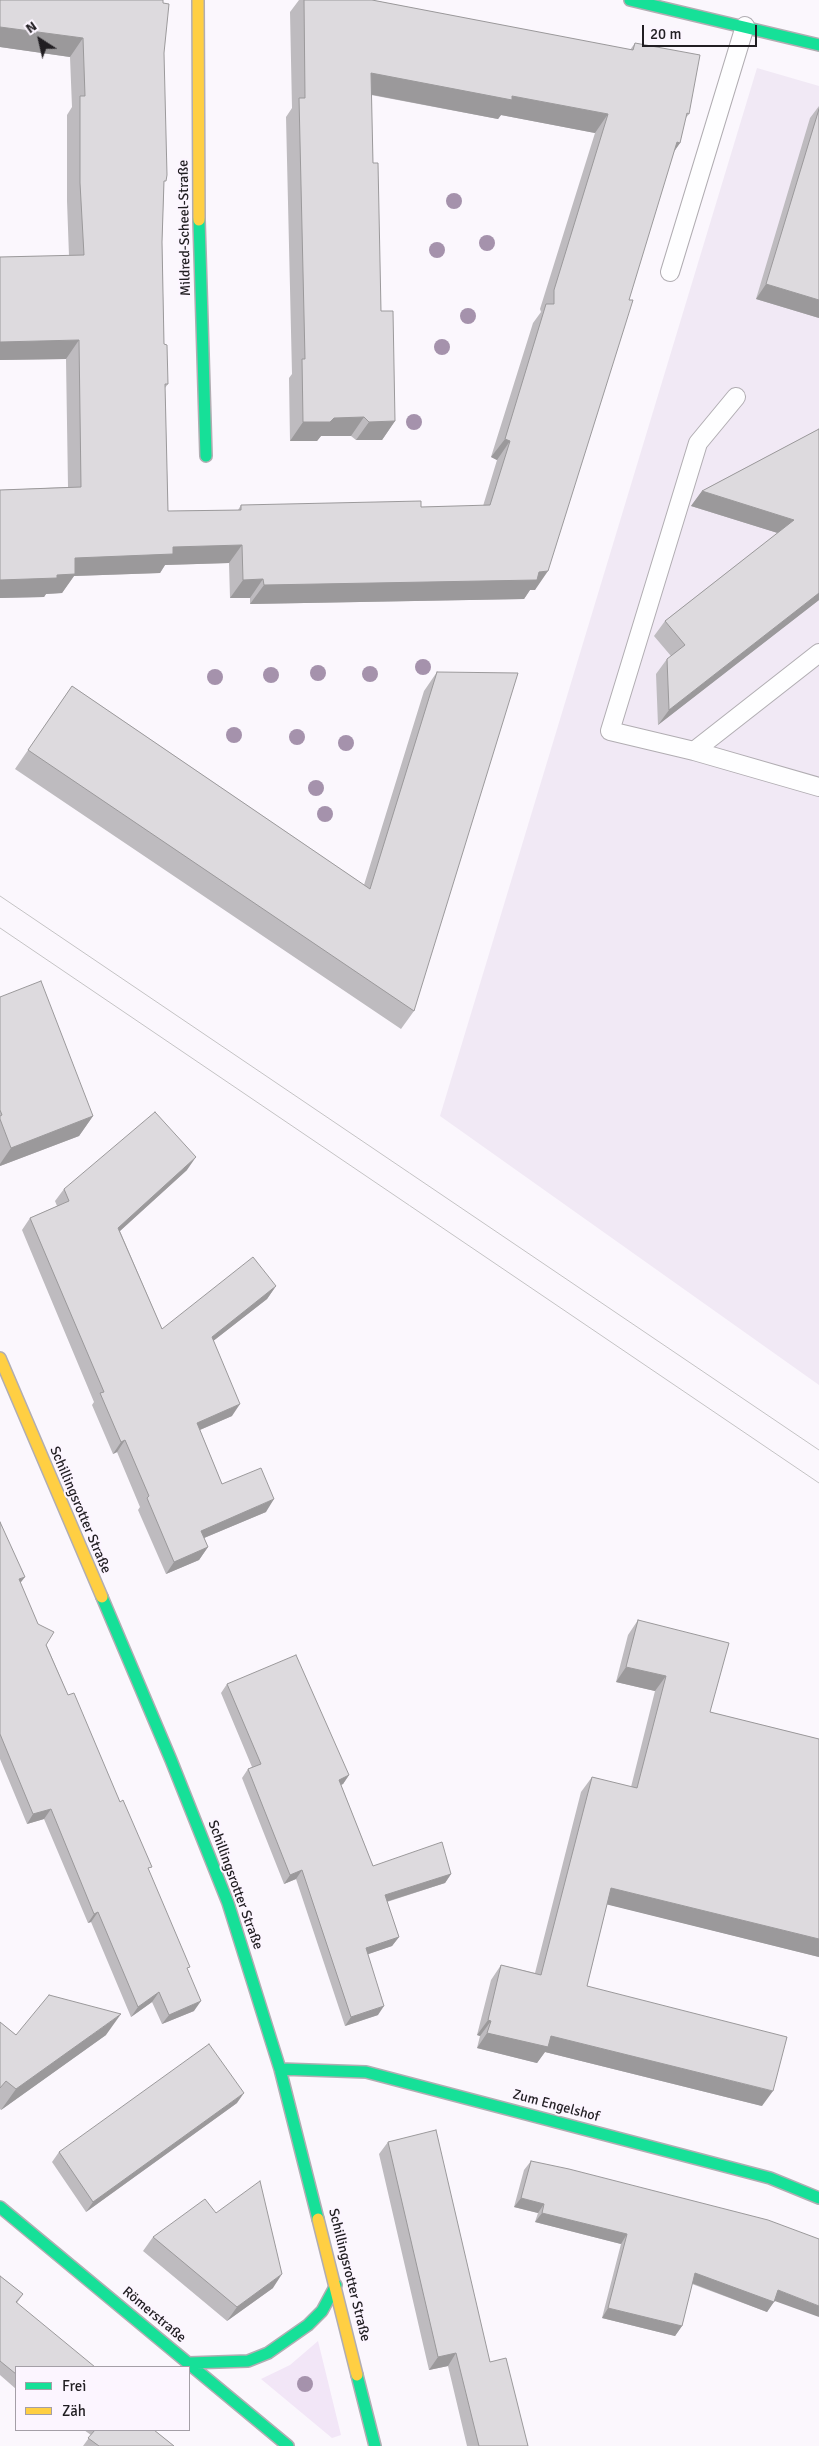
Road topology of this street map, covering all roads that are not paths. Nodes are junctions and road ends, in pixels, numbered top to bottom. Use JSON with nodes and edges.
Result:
{"nodes":[{"id":1,"x":198,"y":0,"type":"edge"},
{"id":2,"x":630,"y":0,"type":"edge"},
{"id":3,"x":745,"y":26,"type":"junction"},
{"id":4,"x":818,"y":41,"type":"edge"},
{"id":5,"x":670,"y":272,"type":"dead end"},
{"id":6,"x":736,"y":397,"type":"dead end"},
{"id":7,"x":206,"y":456,"type":"dead end"},
{"id":8,"x":819,"y":653,"type":"edge"},
{"id":9,"x":694,"y":751,"type":"junction"},
{"id":10,"x":817,"y":785,"type":"edge"},
{"id":11,"x":0,"y":1358,"type":"edge"},
{"id":12,"x":280,"y":2068,"type":"junction"},
{"id":13,"x":819,"y":2198,"type":"edge"},
{"id":14,"x":0,"y":2207,"type":"edge"},
{"id":15,"x":336,"y":2285,"type":"junction"},
{"id":16,"x":189,"y":2363,"type":"junction"},
{"id":17,"x":288,"y":2446,"type":"edge"},
{"id":18,"x":375,"y":2446,"type":"edge"}],
"edges":[{"from":1,"to":7,"type":"street","name":"Mildred-Scheel-Straße"},
{"from":2,"to":3,"type":"street"},
{"from":3,"to":4,"type":"street"},
{"from":3,"to":5,"type":"lane"},
{"from":6,"to":9,"type":"lane"},
{"from":8,"to":9,"type":"lane"},
{"from":9,"to":10,"type":"lane"},
{"from":11,"to":12,"type":"street","name":"Schillingsrotter Straße"},
{"from":12,"to":13,"type":"street","name":"Zum Engelshof"},
{"from":12,"to":15,"type":"street","name":"Schillingsrotter Straße"},
{"from":14,"to":16,"type":"street","name":"Römerstraße"},
{"from":15,"to":16,"type":"street"},
{"from":15,"to":18,"type":"street","name":"Schillingsrotter Straße"},
{"from":16,"to":17,"type":"street","name":"Römerstraße"}]}
